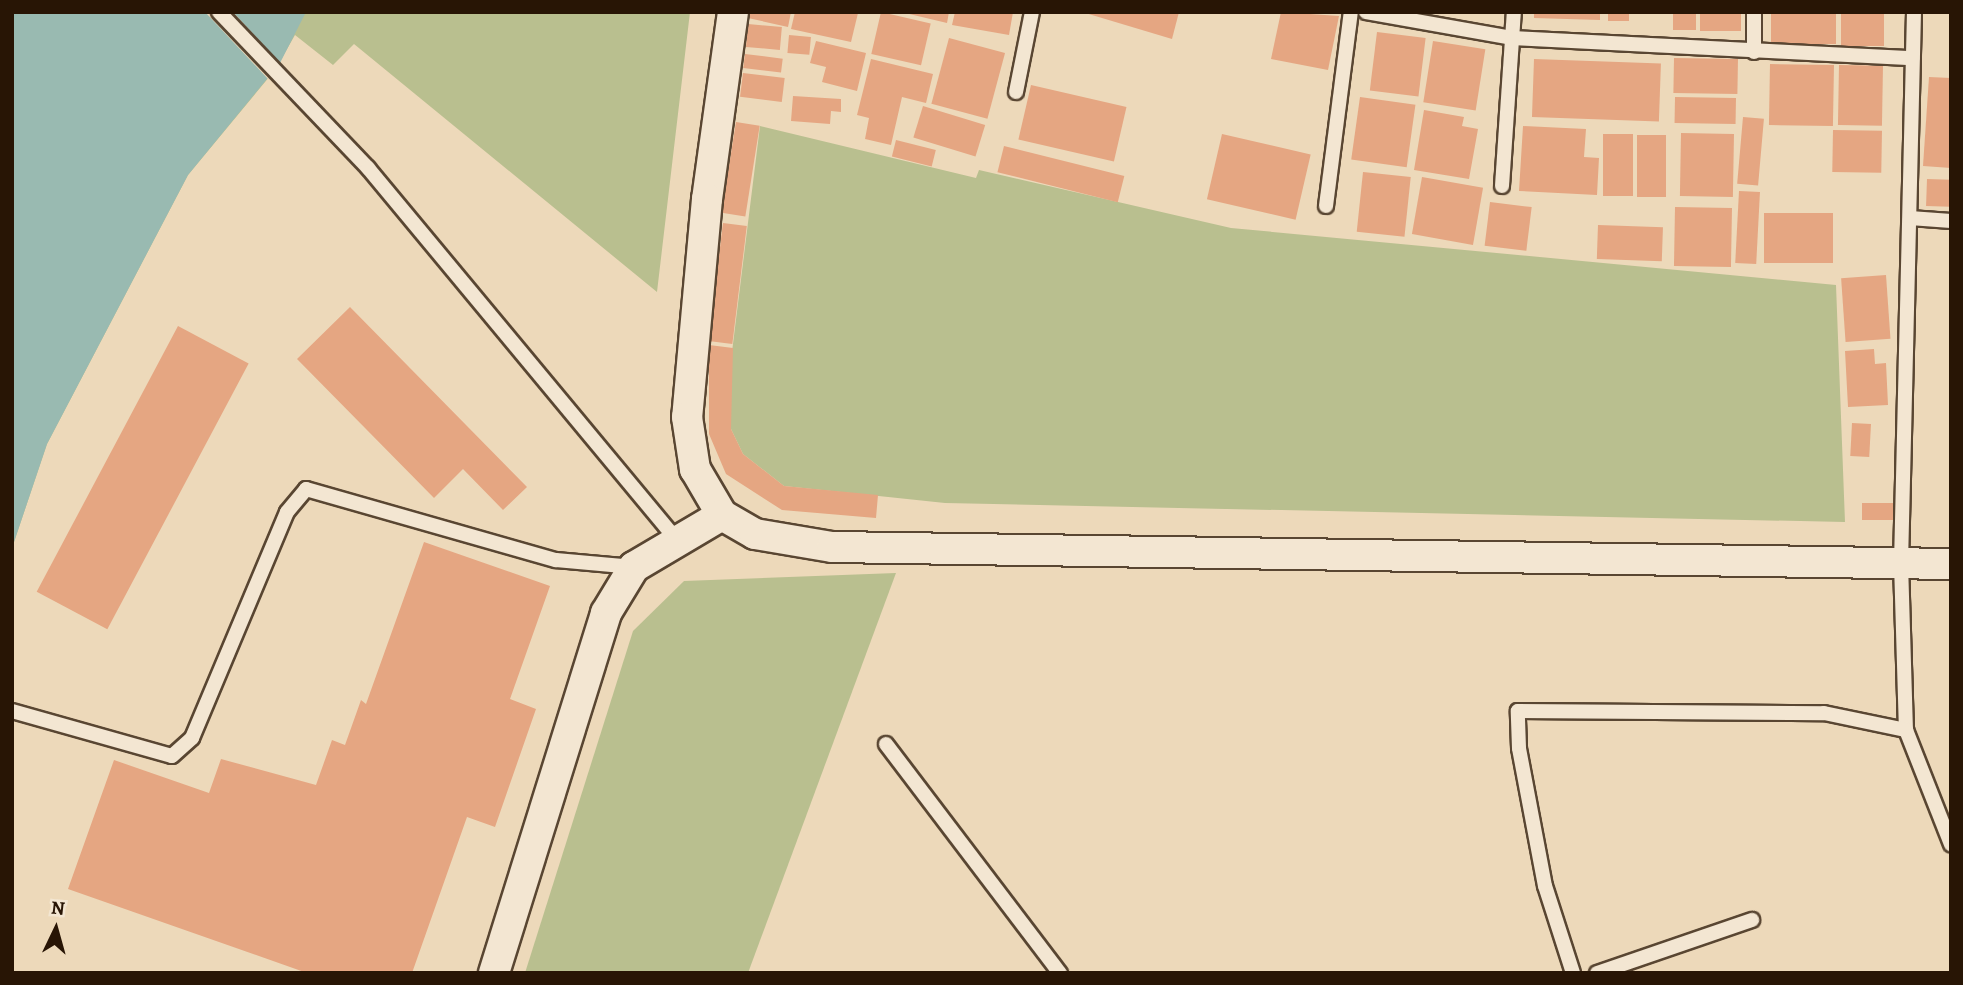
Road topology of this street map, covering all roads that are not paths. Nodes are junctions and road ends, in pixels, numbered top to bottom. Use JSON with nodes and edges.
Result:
{"nodes":[{"id":1,"x":219,"y":12,"type":"edge"},
{"id":2,"x":733,"y":12,"type":"edge"},
{"id":3,"x":1032,"y":12,"type":"edge"},
{"id":4,"x":1351,"y":12,"type":"edge"},
{"id":5,"x":1366,"y":12,"type":"edge"},
{"id":6,"x":1514,"y":12,"type":"edge"},
{"id":7,"x":1754,"y":12,"type":"edge"},
{"id":8,"x":1914,"y":12,"type":"edge"},
{"id":9,"x":1512,"y":38,"type":"junction"},
{"id":10,"x":1754,"y":52,"type":"junction"},
{"id":11,"x":1913,"y":58,"type":"junction"},
{"id":12,"x":1016,"y":92,"type":"dead end"},
{"id":13,"x":1502,"y":186,"type":"dead end"},
{"id":14,"x":1326,"y":206,"type":"dead end"},
{"id":15,"x":1910,"y":218,"type":"junction"},
{"id":16,"x":1951,"y":221,"type":"edge"},
{"id":17,"x":722,"y":515,"type":"junction"},
{"id":18,"x":675,"y":538,"type":"junction"},
{"id":19,"x":1901,"y":563,"type":"junction"},
{"id":20,"x":1951,"y":564,"type":"edge"},
{"id":21,"x":634,"y":567,"type":"junction"},
{"id":22,"x":12,"y":711,"type":"edge"},
{"id":23,"x":1906,"y":730,"type":"junction"},
{"id":24,"x":886,"y":744,"type":"dead end"},
{"id":25,"x":1951,"y":844,"type":"edge"},
{"id":26,"x":1752,"y":920,"type":"dead end"},
{"id":27,"x":494,"y":973,"type":"edge"},
{"id":28,"x":1060,"y":973,"type":"edge"},
{"id":29,"x":1573,"y":973,"type":"edge"},
{"id":30,"x":1597,"y":973,"type":"edge"}],
"edges":[{"from":1,"to":18,"type":"lane"},
{"from":2,"to":17,"type":"street"},
{"from":3,"to":12,"type":"lane"},
{"from":4,"to":14,"type":"lane"},
{"from":5,"to":9,"type":"lane"},
{"from":6,"to":9,"type":"lane"},
{"from":7,"to":10,"type":"lane"},
{"from":8,"to":11,"type":"lane"},
{"from":9,"to":10,"type":"lane"},
{"from":9,"to":13,"type":"lane"},
{"from":10,"to":11,"type":"lane"},
{"from":11,"to":15,"type":"lane"},
{"from":15,"to":16,"type":"lane"},
{"from":15,"to":19,"type":"lane"},
{"from":17,"to":18,"type":"street"},
{"from":17,"to":19,"type":"street"},
{"from":18,"to":21,"type":"street"},
{"from":19,"to":20,"type":"street"},
{"from":19,"to":23,"type":"lane"},
{"from":21,"to":22,"type":"lane"},
{"from":21,"to":27,"type":"street"},
{"from":23,"to":25,"type":"lane"},
{"from":23,"to":29,"type":"lane"},
{"from":24,"to":28,"type":"lane"},
{"from":26,"to":30,"type":"lane"}]}
